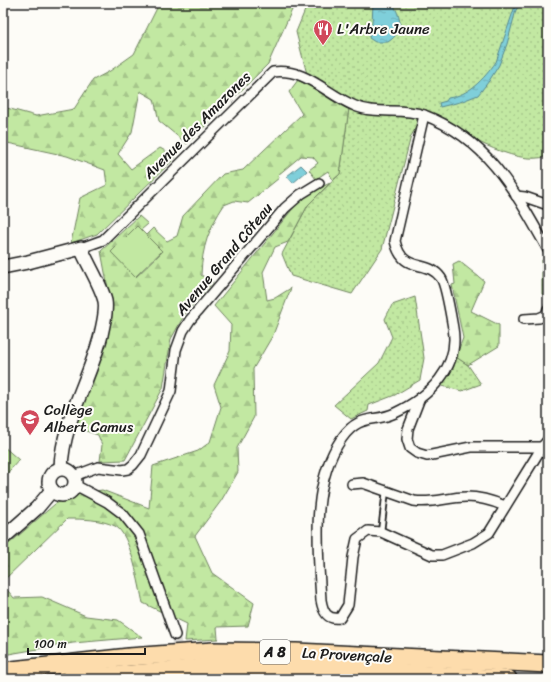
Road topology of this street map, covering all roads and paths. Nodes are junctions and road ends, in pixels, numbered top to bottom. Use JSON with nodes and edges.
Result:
{"nodes":[{"id":1,"x":424,"y":115,"type":"junction"},
{"id":2,"x":319,"y":183,"type":"dead end"},
{"id":3,"x":516,"y":196,"type":"junction"},
{"id":4,"x":548,"y":205,"type":"edge"},
{"id":5,"x":81,"y":248,"type":"junction"},
{"id":6,"x":548,"y":250,"type":"edge"},
{"id":7,"x":3,"y":267,"type":"edge"},
{"id":8,"x":548,"y":309,"type":"edge"},
{"id":9,"x":524,"y":319,"type":"dead end"},
{"id":10,"x":420,"y":398,"type":"junction"},
{"id":11,"x":545,"y":443,"type":"edge"},
{"id":12,"x":61,"y":468,"type":"junction"},
{"id":13,"x":74,"y":480,"type":"junction"},
{"id":14,"x":352,"y":484,"type":"dead end"},
{"id":15,"x":52,"y":490,"type":"junction"},
{"id":16,"x":386,"y":490,"type":"junction"},
{"id":17,"x":505,"y":506,"type":"junction"},
{"id":18,"x":381,"y":532,"type":"junction"},
{"id":19,"x":3,"y":538,"type":"edge"},
{"id":20,"x":175,"y":635,"type":"tunnel mouth"},
{"id":21,"x":548,"y":664,"type":"edge"},
{"id":22,"x":3,"y":670,"type":"edge"},
{"id":23,"x":70,"y":679,"type":"edge"},
{"id":24,"x":508,"y":679,"type":"edge"}],
"edges":[{"from":1,"to":3,"type":"street","name":"Avenue des Amazones"},
{"from":1,"to":5,"type":"street","name":"Avenue des Amazones"},
{"from":1,"to":10,"type":"street"},
{"from":2,"to":13,"type":"street","name":"Avenue Grand Côteau"},
{"from":3,"to":4,"type":"street"},
{"from":3,"to":6,"type":"street","name":"Avenue des Amazones"},
{"from":5,"to":7,"type":"street","name":"Avenue des Amazones"},
{"from":5,"to":12,"type":"street"},
{"from":8,"to":9,"type":"street"},
{"from":10,"to":11,"type":"street"},
{"from":10,"to":18,"type":"street"},
{"from":11,"to":17,"type":"street"},
{"from":12,"to":13,"type":"street"},
{"from":12,"to":15,"type":"street"},
{"from":13,"to":15,"type":"street"},
{"from":13,"to":20,"type":"street"},
{"from":14,"to":16,"type":"street"},
{"from":15,"to":19,"type":"street"},
{"from":16,"to":17,"type":"street"},
{"from":16,"to":18,"type":"lane"},
{"from":17,"to":18,"type":"street"},
{"from":21,"to":22,"type":"highway","name":"La Provençale","number":"A 8"},
{"from":23,"to":24,"type":"highway","name":"La Provençale","number":"A 8"}]}
